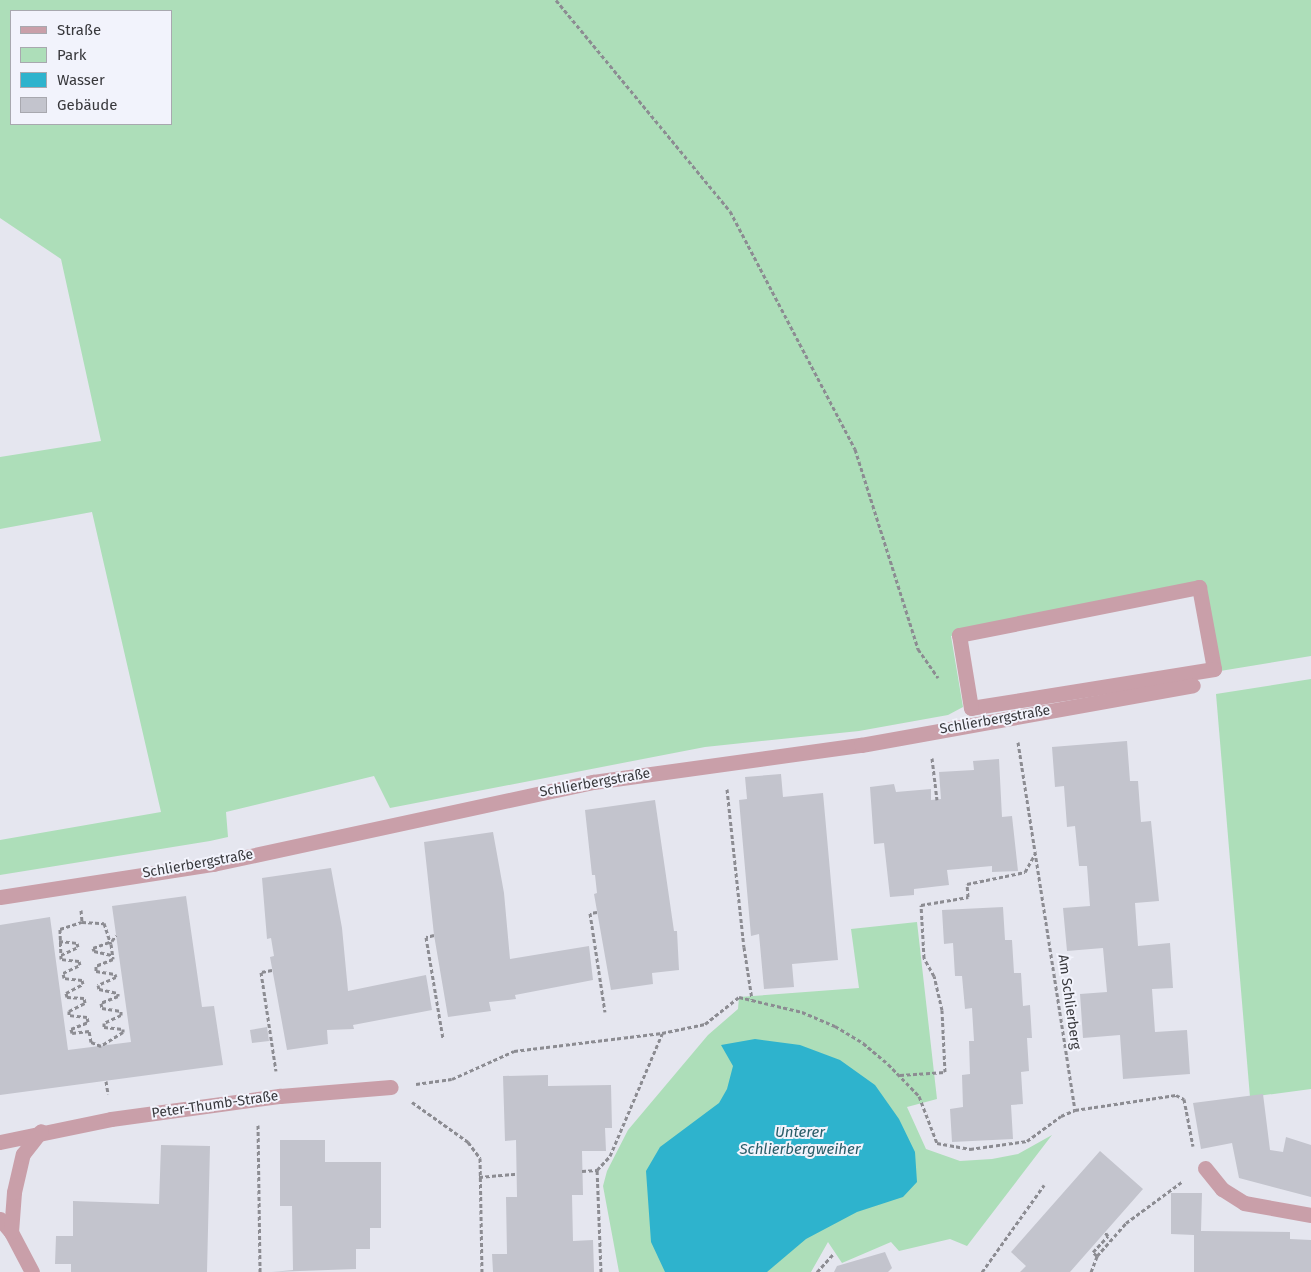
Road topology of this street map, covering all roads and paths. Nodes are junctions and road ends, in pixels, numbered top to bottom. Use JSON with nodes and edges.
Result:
{"nodes":[{"id":1,"x":556,"y":0,"type":"edge"},
{"id":2,"x":1192,"y":679,"type":"junction"},
{"id":3,"x":943,"y":685,"type":"dead end"},
{"id":4,"x":1014,"y":716,"type":"junction"},
{"id":5,"x":929,"y":732,"type":"junction"},
{"id":6,"x":726,"y":780,"type":"dead end"},
{"id":7,"x":937,"y":800,"type":"dead end"},
{"id":8,"x":1035,"y":854,"type":"junction"},
{"id":9,"x":0,"y":897,"type":"edge"},
{"id":10,"x":597,"y":912,"type":"dead end"},
{"id":11,"x":52,"y":935,"type":"dead end"},
{"id":12,"x":116,"y":935,"type":"dead end"},
{"id":13,"x":434,"y":935,"type":"dead end"},
{"id":14,"x":61,"y":955,"type":"junction"},
{"id":15,"x":112,"y":955,"type":"junction"},
{"id":16,"x":272,"y":970,"type":"dead end"},
{"id":17,"x":752,"y":999,"type":"junction"},
{"id":18,"x":605,"y":1012,"type":"dead end"},
{"id":19,"x":662,"y":1033,"type":"junction"},
{"id":20,"x":443,"y":1039,"type":"dead end"},
{"id":21,"x":271,"y":1040,"type":"dead end"},
{"id":22,"x":899,"y":1075,"type":"junction"},
{"id":23,"x":391,"y":1088,"type":"junction"},
{"id":24,"x":258,"y":1099,"type":"junction"},
{"id":25,"x":1076,"y":1110,"type":"junction"},
{"id":26,"x":41,"y":1131,"type":"junction"},
{"id":27,"x":0,"y":1142,"type":"edge"},
{"id":28,"x":1205,"y":1168,"type":"joint"},
{"id":29,"x":597,"y":1170,"type":"junction"},
{"id":30,"x":582,"y":1171,"type":"dead end"},
{"id":31,"x":517,"y":1174,"type":"dead end"},
{"id":32,"x":479,"y":1176,"type":"junction"},
{"id":33,"x":1044,"y":1185,"type":"dead end"},
{"id":34,"x":1172,"y":1188,"type":"dead end"},
{"id":35,"x":1311,"y":1214,"type":"edge"},
{"id":36,"x":0,"y":1219,"type":"edge"},
{"id":37,"x":11,"y":1232,"type":"junction"},
{"id":38,"x":1105,"y":1232,"type":"dead end"},
{"id":39,"x":834,"y":1253,"type":"dead end"},
{"id":40,"x":1097,"y":1256,"type":"junction"},
{"id":41,"x":32,"y":1272,"type":"edge"},
{"id":42,"x":260,"y":1272,"type":"edge"},
{"id":43,"x":482,"y":1272,"type":"edge"},
{"id":44,"x":601,"y":1272,"type":"edge"},
{"id":45,"x":817,"y":1272,"type":"edge"},
{"id":46,"x":982,"y":1272,"type":"edge"},
{"id":47,"x":1092,"y":1272,"type":"edge"}],
"edges":[{"from":1,"to":3,"type":"path"},
{"from":2,"to":2,"type":"street","name":"Schlierbergstraße"},
{"from":2,"to":4,"type":"street","name":"Schlierbergstraße"},
{"from":4,"to":5,"type":"street","name":"Schlierbergstraße"},
{"from":4,"to":8,"type":"path","name":"Am Schlierberg"},
{"from":5,"to":7,"type":"path"},
{"from":5,"to":9,"type":"street","name":"Schlierbergstraße"},
{"from":6,"to":17,"type":"path"},
{"from":8,"to":22,"type":"path"},
{"from":8,"to":25,"type":"path","name":"Am Schlierberg"},
{"from":10,"to":18,"type":"path"},
{"from":11,"to":14,"type":"path","bridge":true},
{"from":12,"to":15,"type":"path","bridge":true},
{"from":13,"to":20,"type":"path"},
{"from":14,"to":15,"type":"path"},
{"from":14,"to":15,"type":"path"},
{"from":16,"to":21,"type":"path"},
{"from":17,"to":19,"type":"path"},
{"from":17,"to":22,"type":"path"},
{"from":19,"to":23,"type":"path"},
{"from":19,"to":29,"type":"path"},
{"from":22,"to":25,"type":"path"},
{"from":23,"to":24,"type":"street","name":"Peter-Thumb-Straße"},
{"from":23,"to":32,"type":"path"},
{"from":24,"to":26,"type":"street","name":"Peter-Thumb-Straße"},
{"from":24,"to":42,"type":"path"},
{"from":25,"to":28,"type":"path"},
{"from":26,"to":27,"type":"street","name":"Peter-Thumb-Straße"},
{"from":26,"to":37,"type":"street"},
{"from":28,"to":35,"type":"street"},
{"from":29,"to":30,"type":"path"},
{"from":29,"to":44,"type":"path"},
{"from":31,"to":32,"type":"path"},
{"from":32,"to":43,"type":"path"},
{"from":33,"to":46,"type":"path"},
{"from":34,"to":40,"type":"path"},
{"from":36,"to":37,"type":"street"},
{"from":37,"to":41,"type":"street"},
{"from":38,"to":40,"type":"path"},
{"from":39,"to":45,"type":"path"},
{"from":40,"to":47,"type":"path"}]}
